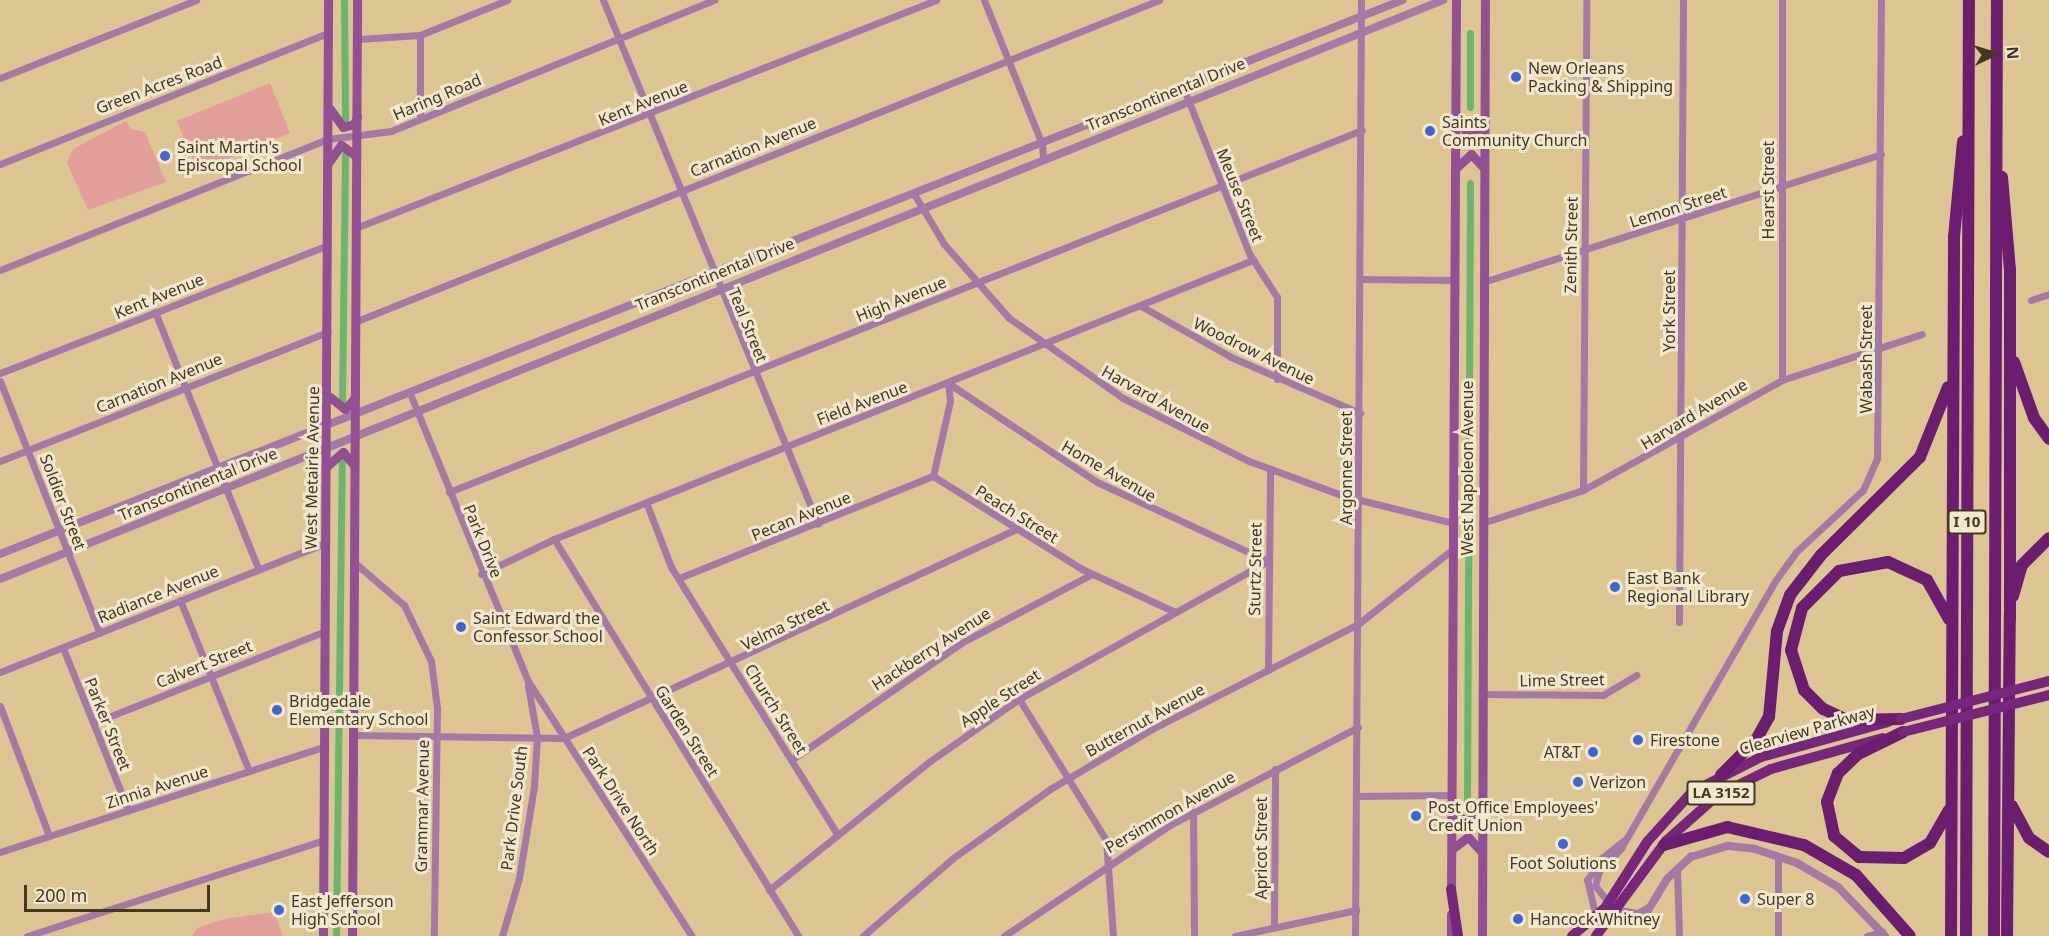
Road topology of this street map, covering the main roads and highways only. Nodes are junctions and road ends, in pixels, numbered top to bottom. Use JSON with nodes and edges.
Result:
{"nodes":[{"id":1,"x":328,"y":0,"type":"edge"},
{"id":2,"x":357,"y":0,"type":"edge"},
{"id":3,"x":1456,"y":0,"type":"edge"},
{"id":4,"x":1485,"y":0,"type":"edge"},
{"id":5,"x":1969,"y":0,"type":"edge"},
{"id":6,"x":1997,"y":0,"type":"edge"},
{"id":7,"x":328,"y":100,"type":"junction"},
{"id":8,"x":1969,"y":107,"type":"junction"},
{"id":9,"x":1455,"y":112,"type":"junction"},
{"id":10,"x":357,"y":115,"type":"junction"},
{"id":11,"x":1484,"y":124,"type":"junction"},
{"id":12,"x":1996,"y":139,"type":"junction"},
{"id":13,"x":357,"y":161,"type":"junction"},
{"id":14,"x":328,"y":166,"type":"junction"},
{"id":15,"x":1455,"y":170,"type":"junction"},
{"id":16,"x":1484,"y":170,"type":"junction"},
{"id":17,"x":2010,"y":310,"type":"junction"},
{"id":18,"x":1953,"y":350,"type":"junction"},
{"id":19,"x":328,"y":392,"type":"junction"},
{"id":20,"x":356,"y":392,"type":"junction"},
{"id":21,"x":2049,"y":439,"type":"edge"},
{"id":22,"x":327,"y":466,"type":"junction"},
{"id":23,"x":356,"y":474,"type":"junction"},
{"id":24,"x":2049,"y":538,"type":"edge"},
{"id":25,"x":2010,"y":619,"type":"junction"},
{"id":26,"x":1952,"y":626,"type":"junction"},
{"id":27,"x":2049,"y":681,"type":"edge"},
{"id":28,"x":2049,"y":695,"type":"edge"},
{"id":29,"x":1900,"y":719,"type":"junction"},
{"id":30,"x":1903,"y":732,"type":"junction"},
{"id":31,"x":1721,"y":775,"type":"junction"},
{"id":32,"x":2008,"y":787,"type":"junction"},
{"id":33,"x":1950,"y":806,"type":"junction"},
{"id":34,"x":1452,"y":808,"type":"junction"},
{"id":35,"x":1482,"y":810,"type":"junction"},
{"id":36,"x":1664,"y":845,"type":"junction"},
{"id":37,"x":1452,"y":849,"type":"junction"},
{"id":38,"x":2049,"y":852,"type":"edge"},
{"id":39,"x":1482,"y":853,"type":"junction"},
{"id":40,"x":1629,"y":870,"type":"junction"},
{"id":41,"x":1451,"y":889,"type":"junction"},
{"id":42,"x":1607,"y":905,"type":"junction"},
{"id":43,"x":1619,"y":911,"type":"junction"},
{"id":44,"x":323,"y":936,"type":"edge"},
{"id":45,"x":352,"y":936,"type":"edge"},
{"id":46,"x":1451,"y":936,"type":"edge"},
{"id":47,"x":1458,"y":936,"type":"edge"},
{"id":48,"x":1482,"y":936,"type":"edge"},
{"id":49,"x":1572,"y":936,"type":"edge"},
{"id":50,"x":1595,"y":936,"type":"edge"},
{"id":51,"x":1910,"y":936,"type":"edge"},
{"id":52,"x":1951,"y":936,"type":"edge"},
{"id":53,"x":1966,"y":936,"type":"edge"},
{"id":54,"x":1994,"y":936,"type":"edge"},
{"id":55,"x":2007,"y":936,"type":"edge"}],
"edges":[{"from":1,"to":7,"type":"main road","name":"West Metairie Avenue"},
{"from":2,"to":10,"type":"main road"},
{"from":3,"to":9,"type":"main road","name":"West Napoleon Avenue"},
{"from":4,"to":11,"type":"main road","name":"West Napoleon Avenue"},
{"from":5,"to":8,"type":"highway","number":"I 10"},
{"from":6,"to":12,"type":"highway","number":"I 10"},
{"from":7,"to":10,"type":"main road"},
{"from":7,"to":14,"type":"main road","name":"West Metairie Avenue"},
{"from":8,"to":18,"type":"highway"},
{"from":8,"to":53,"type":"highway","number":"I 10"},
{"from":9,"to":11,"type":"main road"},
{"from":9,"to":15,"type":"main road","name":"West Napoleon Avenue"},
{"from":10,"to":13,"type":"main road"},
{"from":11,"to":16,"type":"main road","name":"West Napoleon Avenue"},
{"from":12,"to":17,"type":"highway"},
{"from":12,"to":54,"type":"highway","number":"I 10"},
{"from":13,"to":14,"type":"main road"},
{"from":13,"to":20,"type":"main road"},
{"from":14,"to":19,"type":"main road","name":"West Metairie Avenue"},
{"from":15,"to":16,"type":"main road"},
{"from":15,"to":34,"type":"main road","name":"West Napoleon Avenue"},
{"from":16,"to":35,"type":"main road","name":"West Napoleon Avenue"},
{"from":17,"to":21,"type":"highway"},
{"from":17,"to":25,"type":"highway"},
{"from":18,"to":26,"type":"highway"},
{"from":18,"to":31,"type":"highway"},
{"from":19,"to":20,"type":"main road"},
{"from":19,"to":22,"type":"main road","name":"West Metairie Avenue"},
{"from":20,"to":23,"type":"main road"},
{"from":22,"to":23,"type":"main road"},
{"from":22,"to":44,"type":"main road","name":"West Metairie Avenue"},
{"from":23,"to":45,"type":"main road"},
{"from":24,"to":25,"type":"highway"},
{"from":25,"to":32,"type":"highway"},
{"from":26,"to":29,"type":"highway"},
{"from":26,"to":33,"type":"highway"},
{"from":27,"to":29,"type":"highway","name":"Clearview Parkway","number":"LA 3152","bridge":true},
{"from":28,"to":30,"type":"highway","name":"Clearview Parkway","number":"LA 3152","bridge":true},
{"from":29,"to":31,"type":"highway","name":"Clearview Parkway","number":"LA 3152"},
{"from":30,"to":33,"type":"highway"},
{"from":30,"to":36,"type":"highway","name":"Clearview Parkway","number":"LA 3152"},
{"from":31,"to":40,"type":"highway","name":"Clearview Parkway","number":"LA 3152"},
{"from":32,"to":38,"type":"highway"},
{"from":32,"to":55,"type":"highway"},
{"from":33,"to":52,"type":"highway"},
{"from":34,"to":35,"type":"main road"},
{"from":34,"to":37,"type":"main road","name":"West Napoleon Avenue"},
{"from":35,"to":39,"type":"main road","name":"West Napoleon Avenue"},
{"from":36,"to":43,"type":"highway","name":"Clearview Parkway","number":"LA 3152"},
{"from":36,"to":51,"type":"highway"},
{"from":37,"to":39,"type":"main road"},
{"from":37,"to":41,"type":"main road","name":"West Napoleon Avenue"},
{"from":39,"to":48,"type":"main road","name":"West Napoleon Avenue"},
{"from":40,"to":42,"type":"highway","name":"Clearview Parkway","number":"LA 3152"},
{"from":40,"to":43,"type":"highway"},
{"from":41,"to":46,"type":"main road","name":"West Napoleon Avenue"},
{"from":41,"to":47,"type":"highway"},
{"from":42,"to":49,"type":"highway","name":"Clearview Parkway","number":"LA 3152"},
{"from":42,"to":50,"type":"highway"},
{"from":43,"to":50,"type":"highway","name":"Clearview Parkway","number":"LA 3152"}]}
